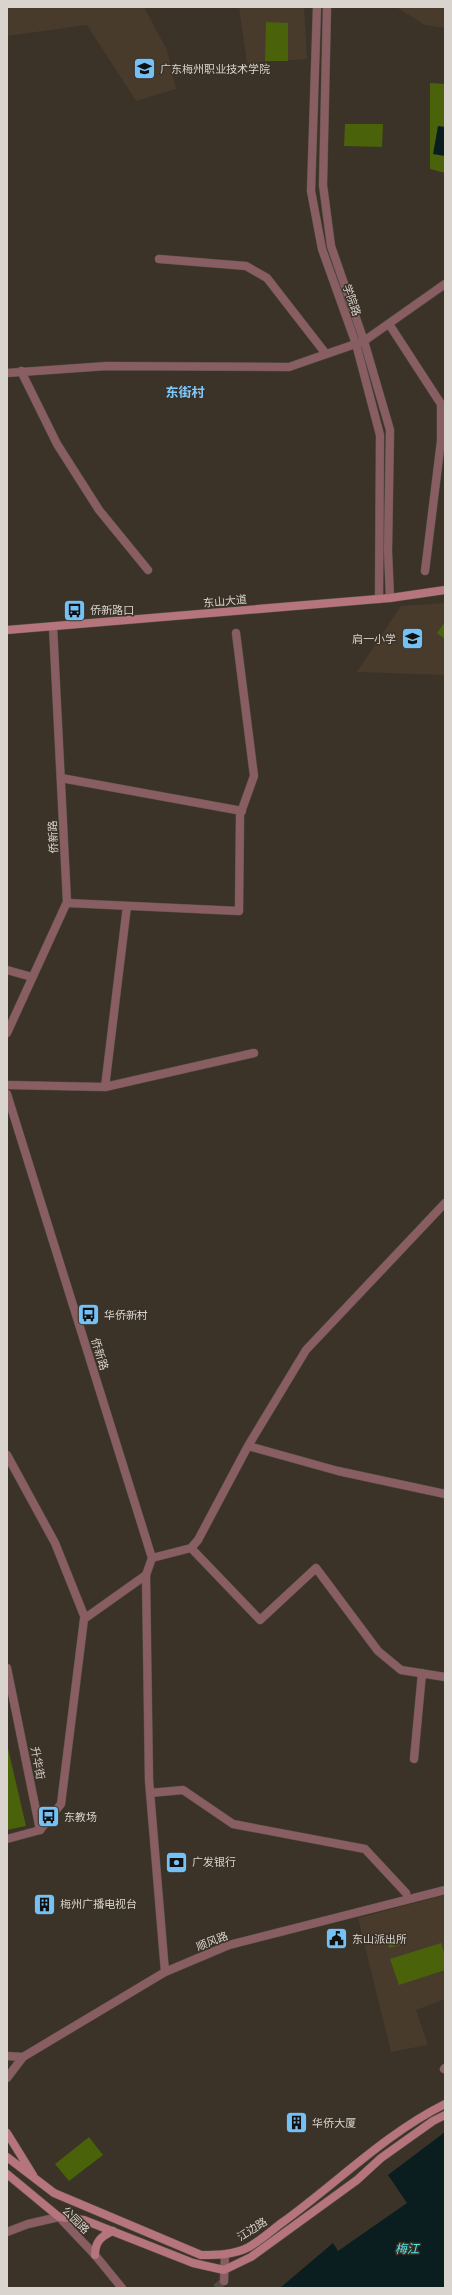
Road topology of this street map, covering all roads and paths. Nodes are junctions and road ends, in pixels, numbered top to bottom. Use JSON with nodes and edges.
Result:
{"nodes":[{"id":1,"x":317,"y":7,"type":"edge"},
{"id":2,"x":327,"y":7,"type":"edge"},
{"id":3,"x":159,"y":259,"type":"dead end"},
{"id":4,"x":445,"y":284,"type":"edge"},
{"id":5,"x":389,"y":324,"type":"junction"},
{"id":6,"x":364,"y":341,"type":"junction"},
{"id":7,"x":356,"y":344,"type":"junction"},
{"id":8,"x":326,"y":354,"type":"junction"},
{"id":9,"x":21,"y":371,"type":"junction"},
{"id":10,"x":7,"y":373,"type":"edge"},
{"id":11,"x":148,"y":570,"type":"dead end"},
{"id":12,"x":425,"y":570,"type":"dead end"},
{"id":13,"x":445,"y":590,"type":"edge"},
{"id":14,"x":390,"y":598,"type":"junction"},
{"id":15,"x":379,"y":599,"type":"junction"},
{"id":16,"x":53,"y":627,"type":"junction"},
{"id":17,"x":7,"y":630,"type":"edge"},
{"id":18,"x":236,"y":633,"type":"dead end"},
{"id":19,"x":61,"y":778,"type":"junction"},
{"id":20,"x":242,"y":811,"type":"junction"},
{"id":21,"x":67,"y":903,"type":"junction"},
{"id":22,"x":127,"y":906,"type":"junction"},
{"id":23,"x":7,"y":970,"type":"edge"},
{"id":24,"x":32,"y":977,"type":"junction"},
{"id":25,"x":7,"y":1033,"type":"edge"},
{"id":26,"x":254,"y":1052,"type":"dead end"},
{"id":27,"x":7,"y":1085,"type":"edge"},
{"id":28,"x":105,"y":1087,"type":"junction"},
{"id":29,"x":7,"y":1094,"type":"edge"},
{"id":30,"x":445,"y":1203,"type":"edge"},
{"id":31,"x":248,"y":1446,"type":"junction"},
{"id":32,"x":7,"y":1455,"type":"edge"},
{"id":33,"x":445,"y":1494,"type":"edge"},
{"id":34,"x":191,"y":1548,"type":"junction"},
{"id":35,"x":152,"y":1558,"type":"junction"},
{"id":36,"x":146,"y":1575,"type":"junction"},
{"id":37,"x":85,"y":1618,"type":"junction"},
{"id":38,"x":7,"y":1668,"type":"edge"},
{"id":39,"x":422,"y":1673,"type":"junction"},
{"id":40,"x":445,"y":1677,"type":"edge"},
{"id":41,"x":414,"y":1759,"type":"dead end"},
{"id":42,"x":150,"y":1793,"type":"junction"},
{"id":43,"x":40,"y":1830,"type":"junction"},
{"id":44,"x":7,"y":1839,"type":"edge"},
{"id":45,"x":445,"y":1890,"type":"edge"},
{"id":46,"x":406,"y":1893,"type":"dead end"},
{"id":47,"x":165,"y":1972,"type":"junction"},
{"id":48,"x":7,"y":2056,"type":"edge"},
{"id":49,"x":23,"y":2057,"type":"junction"},
{"id":50,"x":7,"y":2078,"type":"edge"},
{"id":51,"x":445,"y":2104,"type":"edge"},
{"id":52,"x":445,"y":2115,"type":"edge"},
{"id":53,"x":7,"y":2133,"type":"edge"},
{"id":54,"x":7,"y":2157,"type":"edge"},
{"id":55,"x":7,"y":2174,"type":"edge"},
{"id":56,"x":36,"y":2179,"type":"junction"},
{"id":57,"x":59,"y":2217,"type":"junction"},
{"id":58,"x":113,"y":2231,"type":"junction"},
{"id":59,"x":7,"y":2232,"type":"edge"},
{"id":60,"x":95,"y":2255,"type":"junction"},
{"id":61,"x":225,"y":2255,"type":"junction"},
{"id":62,"x":224,"y":2270,"type":"junction"},
{"id":63,"x":224,"y":2281,"type":"dead end"},
{"id":64,"x":122,"y":2288,"type":"edge"}],
"edges":[{"from":1,"to":7,"type":"street","name":"学院路"},
{"from":2,"to":6,"type":"street","name":"学院路"},
{"from":3,"to":8,"type":"street"},
{"from":4,"to":5,"type":"street"},
{"from":5,"to":6,"type":"street"},
{"from":5,"to":12,"type":"street"},
{"from":6,"to":7,"type":"street"},
{"from":6,"to":14,"type":"street","name":"学院路"},
{"from":7,"to":8,"type":"street"},
{"from":7,"to":15,"type":"street","name":"学院路"},
{"from":8,"to":9,"type":"street"},
{"from":9,"to":10,"type":"street"},
{"from":9,"to":11,"type":"street"},
{"from":13,"to":14,"type":"main road","name":"东山大道"},
{"from":14,"to":15,"type":"main road","name":"东山大道"},
{"from":15,"to":16,"type":"main road","name":"东山大道"},
{"from":16,"to":17,"type":"main road","name":"东山大道"},
{"from":16,"to":19,"type":"street","name":"侨新路"},
{"from":18,"to":20,"type":"street"},
{"from":19,"to":20,"type":"street"},
{"from":19,"to":21,"type":"street","name":"侨新路"},
{"from":20,"to":22,"type":"street"},
{"from":21,"to":22,"type":"street"},
{"from":21,"to":24,"type":"street","name":"侨新路"},
{"from":22,"to":28,"type":"street"},
{"from":23,"to":24,"type":"street"},
{"from":24,"to":25,"type":"street","name":"侨新路"},
{"from":26,"to":28,"type":"street"},
{"from":27,"to":28,"type":"street"},
{"from":29,"to":35,"type":"street","name":"侨新路"},
{"from":30,"to":31,"type":"street"},
{"from":31,"to":33,"type":"street"},
{"from":31,"to":34,"type":"street"},
{"from":32,"to":37,"type":"street"},
{"from":34,"to":35,"type":"street"},
{"from":34,"to":39,"type":"street"},
{"from":35,"to":36,"type":"street"},
{"from":36,"to":37,"type":"street"},
{"from":36,"to":42,"type":"street"},
{"from":37,"to":43,"type":"street"},
{"from":38,"to":43,"type":"street","name":"升华街"},
{"from":39,"to":40,"type":"street"},
{"from":39,"to":41,"type":"street"},
{"from":42,"to":46,"type":"street"},
{"from":42,"to":47,"type":"street"},
{"from":43,"to":44,"type":"street"},
{"from":45,"to":47,"type":"street","name":"顺风路"},
{"from":47,"to":49,"type":"street","name":"顺风路"},
{"from":48,"to":49,"type":"street"},
{"from":49,"to":50,"type":"street","name":"顺风路"},
{"from":51,"to":61,"type":"main road","name":"江边路"},
{"from":52,"to":62,"type":"main road","name":"江边路"},
{"from":53,"to":56,"type":"main road"},
{"from":54,"to":56,"type":"main road","name":"江边路"},
{"from":55,"to":57,"type":"main road","name":"公园路"},
{"from":56,"to":61,"type":"main road","name":"江边路"},
{"from":57,"to":58,"type":"main road"},
{"from":57,"to":59,"type":"street"},
{"from":57,"to":60,"type":"street","name":"公园路"},
{"from":58,"to":60,"type":"main road"},
{"from":58,"to":62,"type":"main road"},
{"from":60,"to":64,"type":"street","name":"公园路"},
{"from":61,"to":62,"type":"street"},
{"from":62,"to":63,"type":"street"}]}
